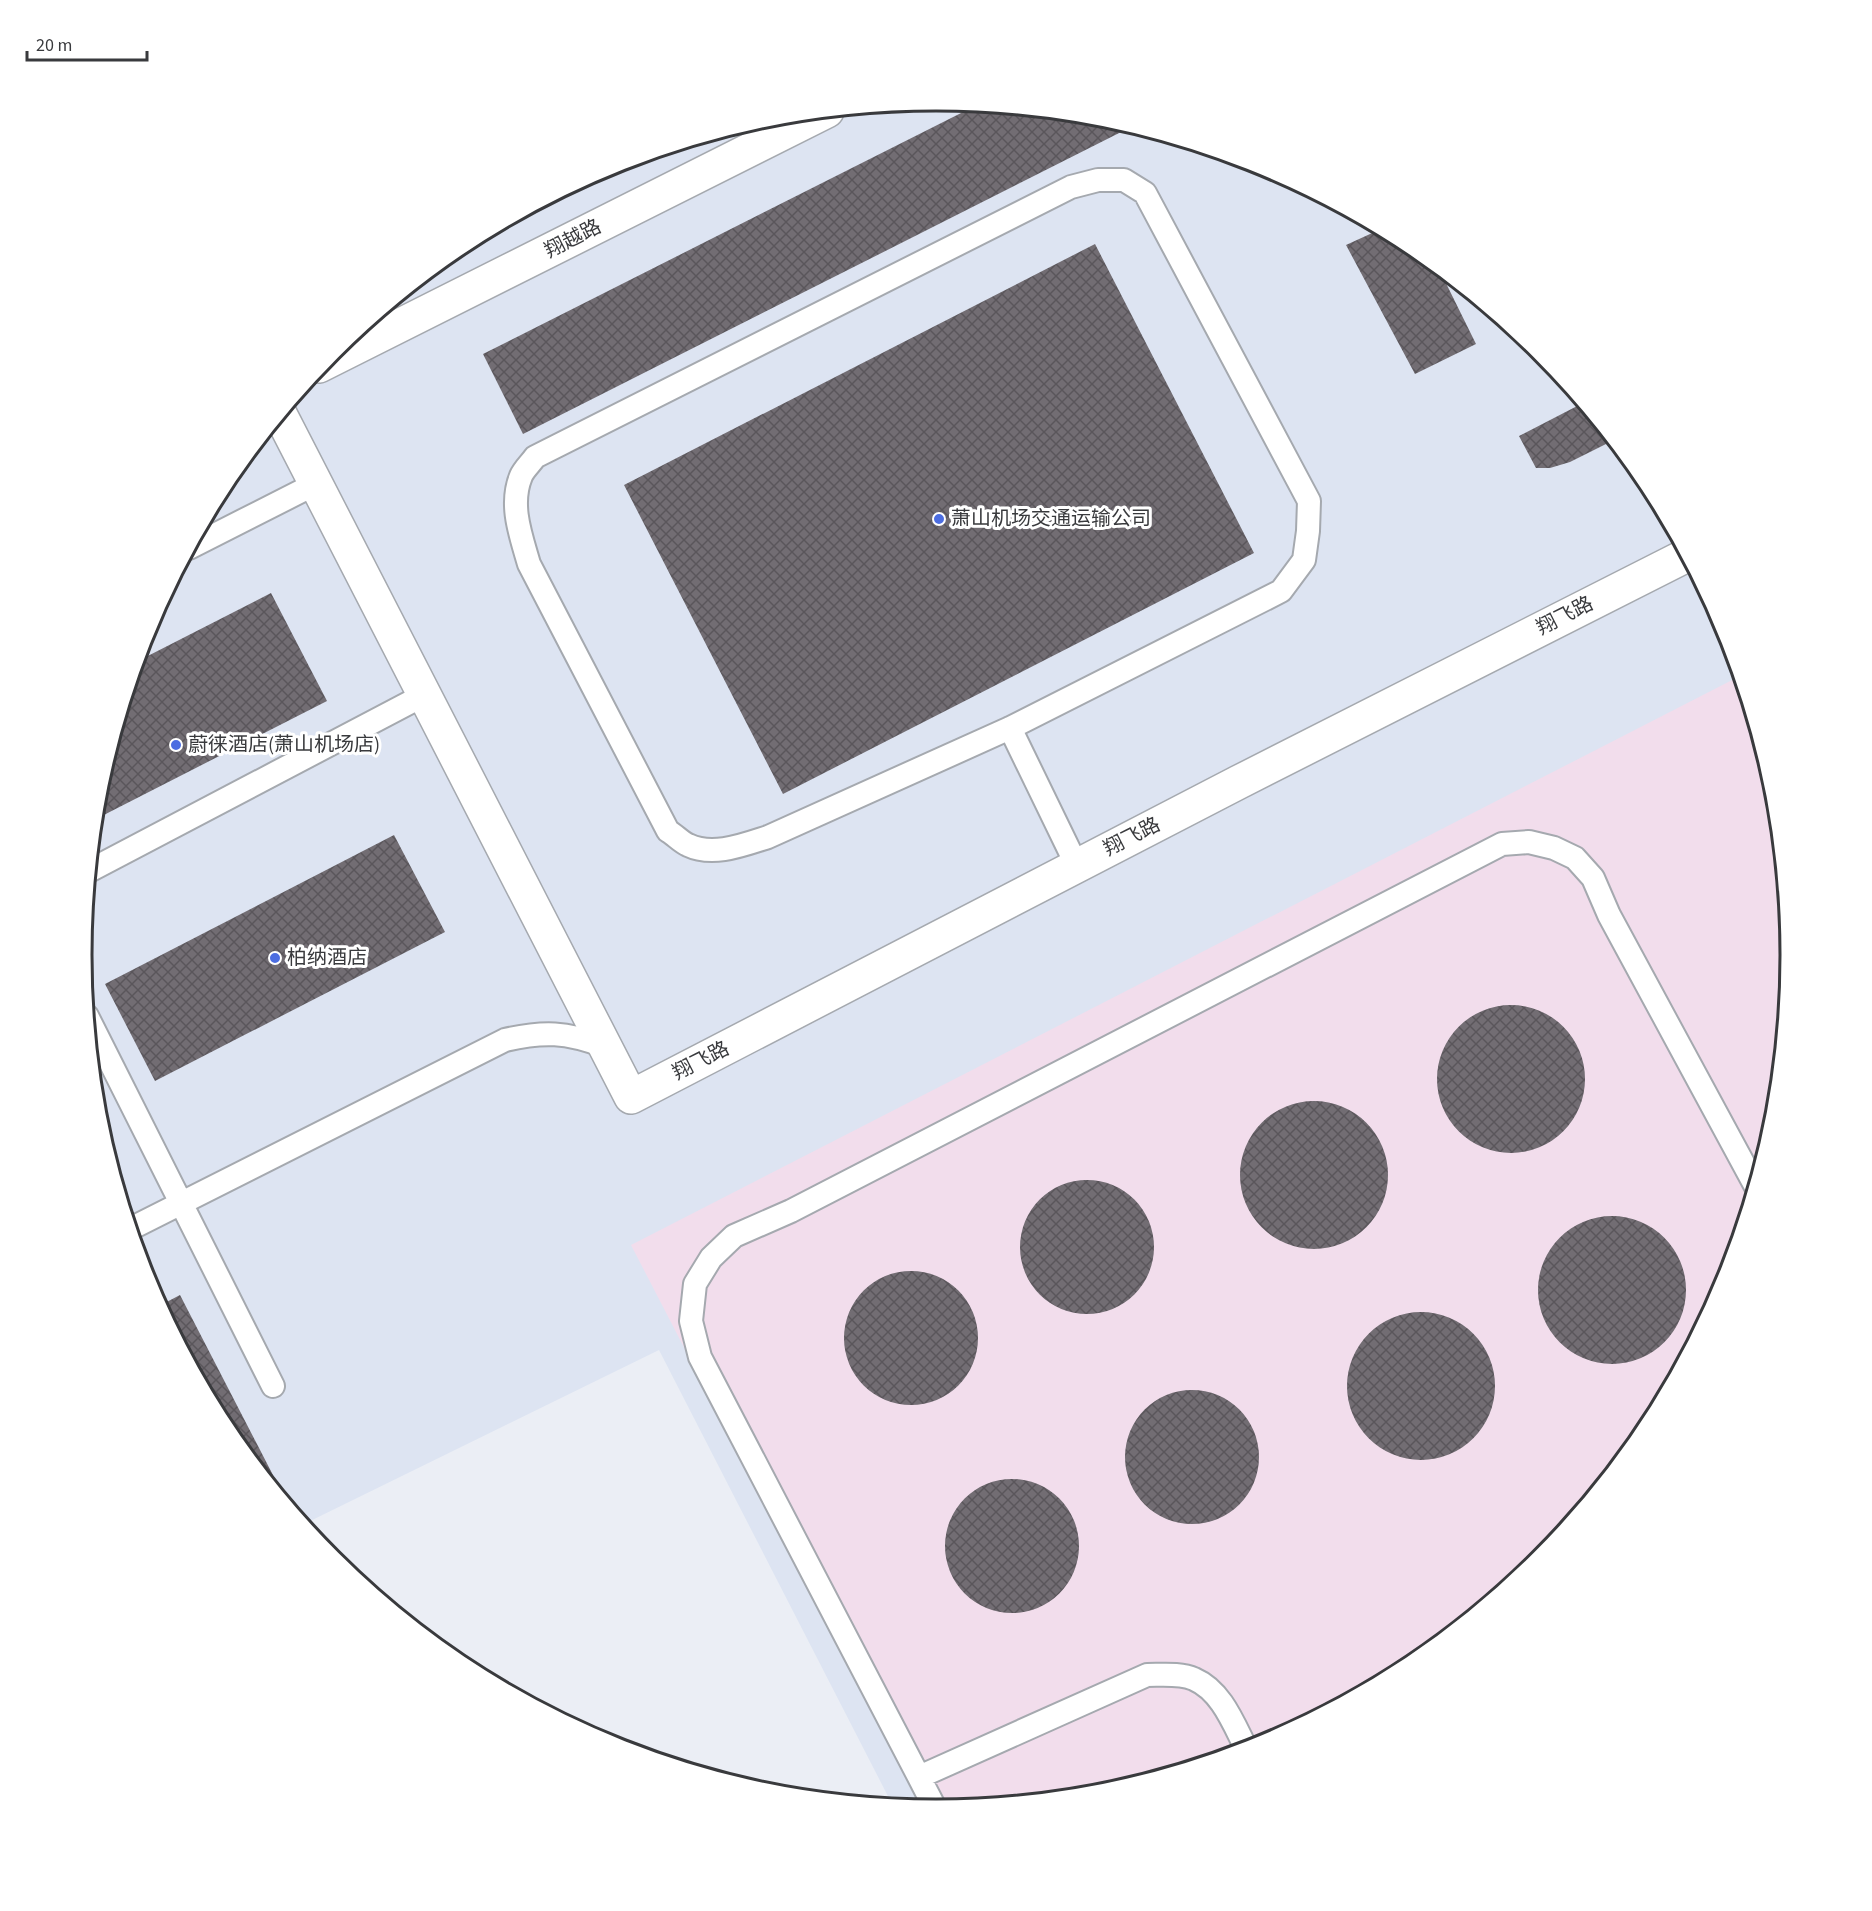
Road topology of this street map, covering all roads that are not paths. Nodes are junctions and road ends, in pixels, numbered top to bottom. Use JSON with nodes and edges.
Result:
{"nodes":[{"id":1,"x":807,"y":121,"type":"edge"},
{"id":2,"x":344,"y":354,"type":"edge"},
{"id":3,"x":283,"y":420,"type":"edge"},
{"id":4,"x":315,"y":483,"type":"junction"},
{"id":5,"x":200,"y":542,"type":"edge"},
{"id":6,"x":1680,"y":558,"type":"edge"},
{"id":7,"x":424,"y":695,"type":"junction"},
{"id":8,"x":1010,"y":728,"type":"junction"},
{"id":9,"x":1077,"y":866,"type":"junction"},
{"id":10,"x":97,"y":867,"type":"edge"},
{"id":11,"x":95,"y":1033,"type":"edge"},
{"id":12,"x":604,"y":1046,"type":"junction"},
{"id":13,"x":1751,"y":1177,"type":"edge"},
{"id":14,"x":181,"y":1203,"type":"junction"},
{"id":15,"x":136,"y":1226,"type":"edge"},
{"id":16,"x":273,"y":1386,"type":"dead end"},
{"id":17,"x":1243,"y":1742,"type":"edge"},
{"id":18,"x":919,"y":1777,"type":"junction"},
{"id":19,"x":931,"y":1800,"type":"edge"}],
"edges":[{"from":1,"to":2,"type":"street","name":"翔越路"},
{"from":3,"to":4,"type":"street"},
{"from":4,"to":5,"type":"lane"},
{"from":4,"to":7,"type":"street"},
{"from":6,"to":9,"type":"street","name":"翔飞路"},
{"from":7,"to":10,"type":"lane"},
{"from":7,"to":12,"type":"street"},
{"from":8,"to":8,"type":"lane"},
{"from":8,"to":9,"type":"lane"},
{"from":9,"to":12,"type":"street","name":"翔飞路"},
{"from":11,"to":14,"type":"lane"},
{"from":12,"to":14,"type":"lane"},
{"from":13,"to":18,"type":"lane"},
{"from":14,"to":15,"type":"lane"},
{"from":14,"to":16,"type":"lane"},
{"from":17,"to":18,"type":"lane"},
{"from":18,"to":19,"type":"lane"}]}
